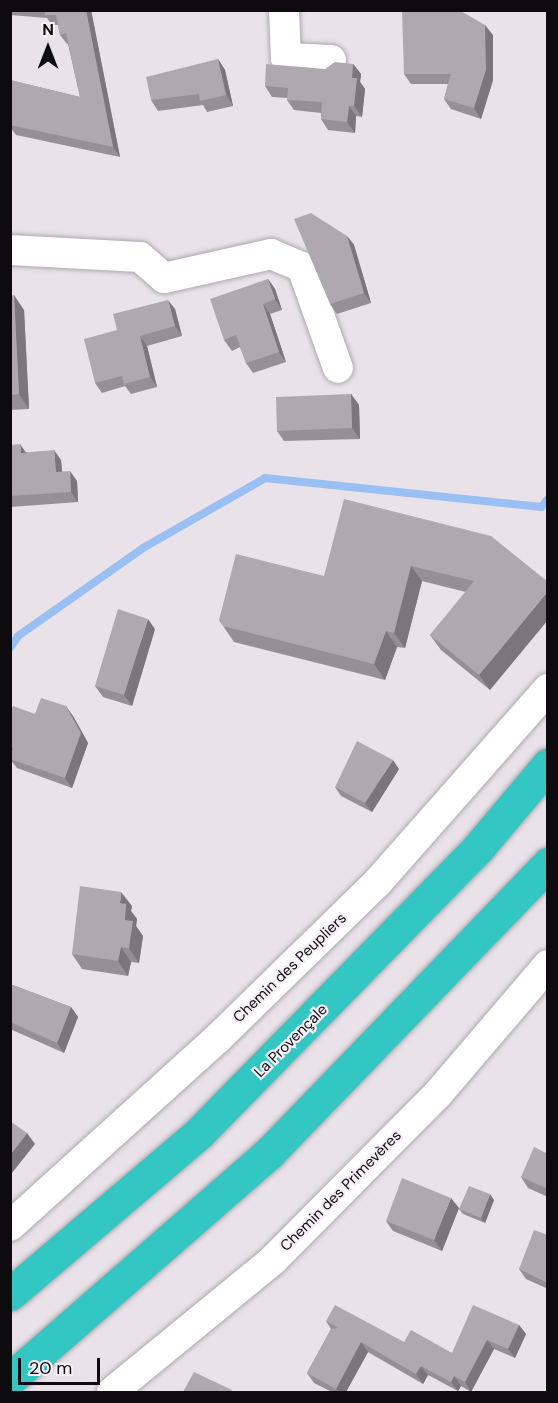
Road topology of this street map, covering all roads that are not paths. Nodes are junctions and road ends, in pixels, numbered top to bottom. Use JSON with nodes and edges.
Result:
{"nodes":[{"id":1,"x":284,"y":10,"type":"edge"},
{"id":2,"x":331,"y":60,"type":"dead end"},
{"id":3,"x":10,"y":250,"type":"edge"},
{"id":4,"x":338,"y":368,"type":"dead end"},
{"id":5,"x":548,"y":689,"type":"edge"},
{"id":6,"x":548,"y":765,"type":"edge"},
{"id":7,"x":548,"y":864,"type":"edge"},
{"id":8,"x":548,"y":965,"type":"edge"},
{"id":9,"x":10,"y":1226,"type":"edge"},
{"id":10,"x":10,"y":1294,"type":"edge"},
{"id":11,"x":10,"y":1379,"type":"edge"},
{"id":12,"x":112,"y":1392,"type":"edge"}],
"edges":[{"from":1,"to":2,"type":"street"},
{"from":3,"to":4,"type":"street"},
{"from":5,"to":9,"type":"street","name":"Chemin des Peupliers"},
{"from":6,"to":10,"type":"highway","name":"La Provençale"},
{"from":7,"to":11,"type":"highway"},
{"from":8,"to":12,"type":"street","name":"Chemin des Primevères"}]}
